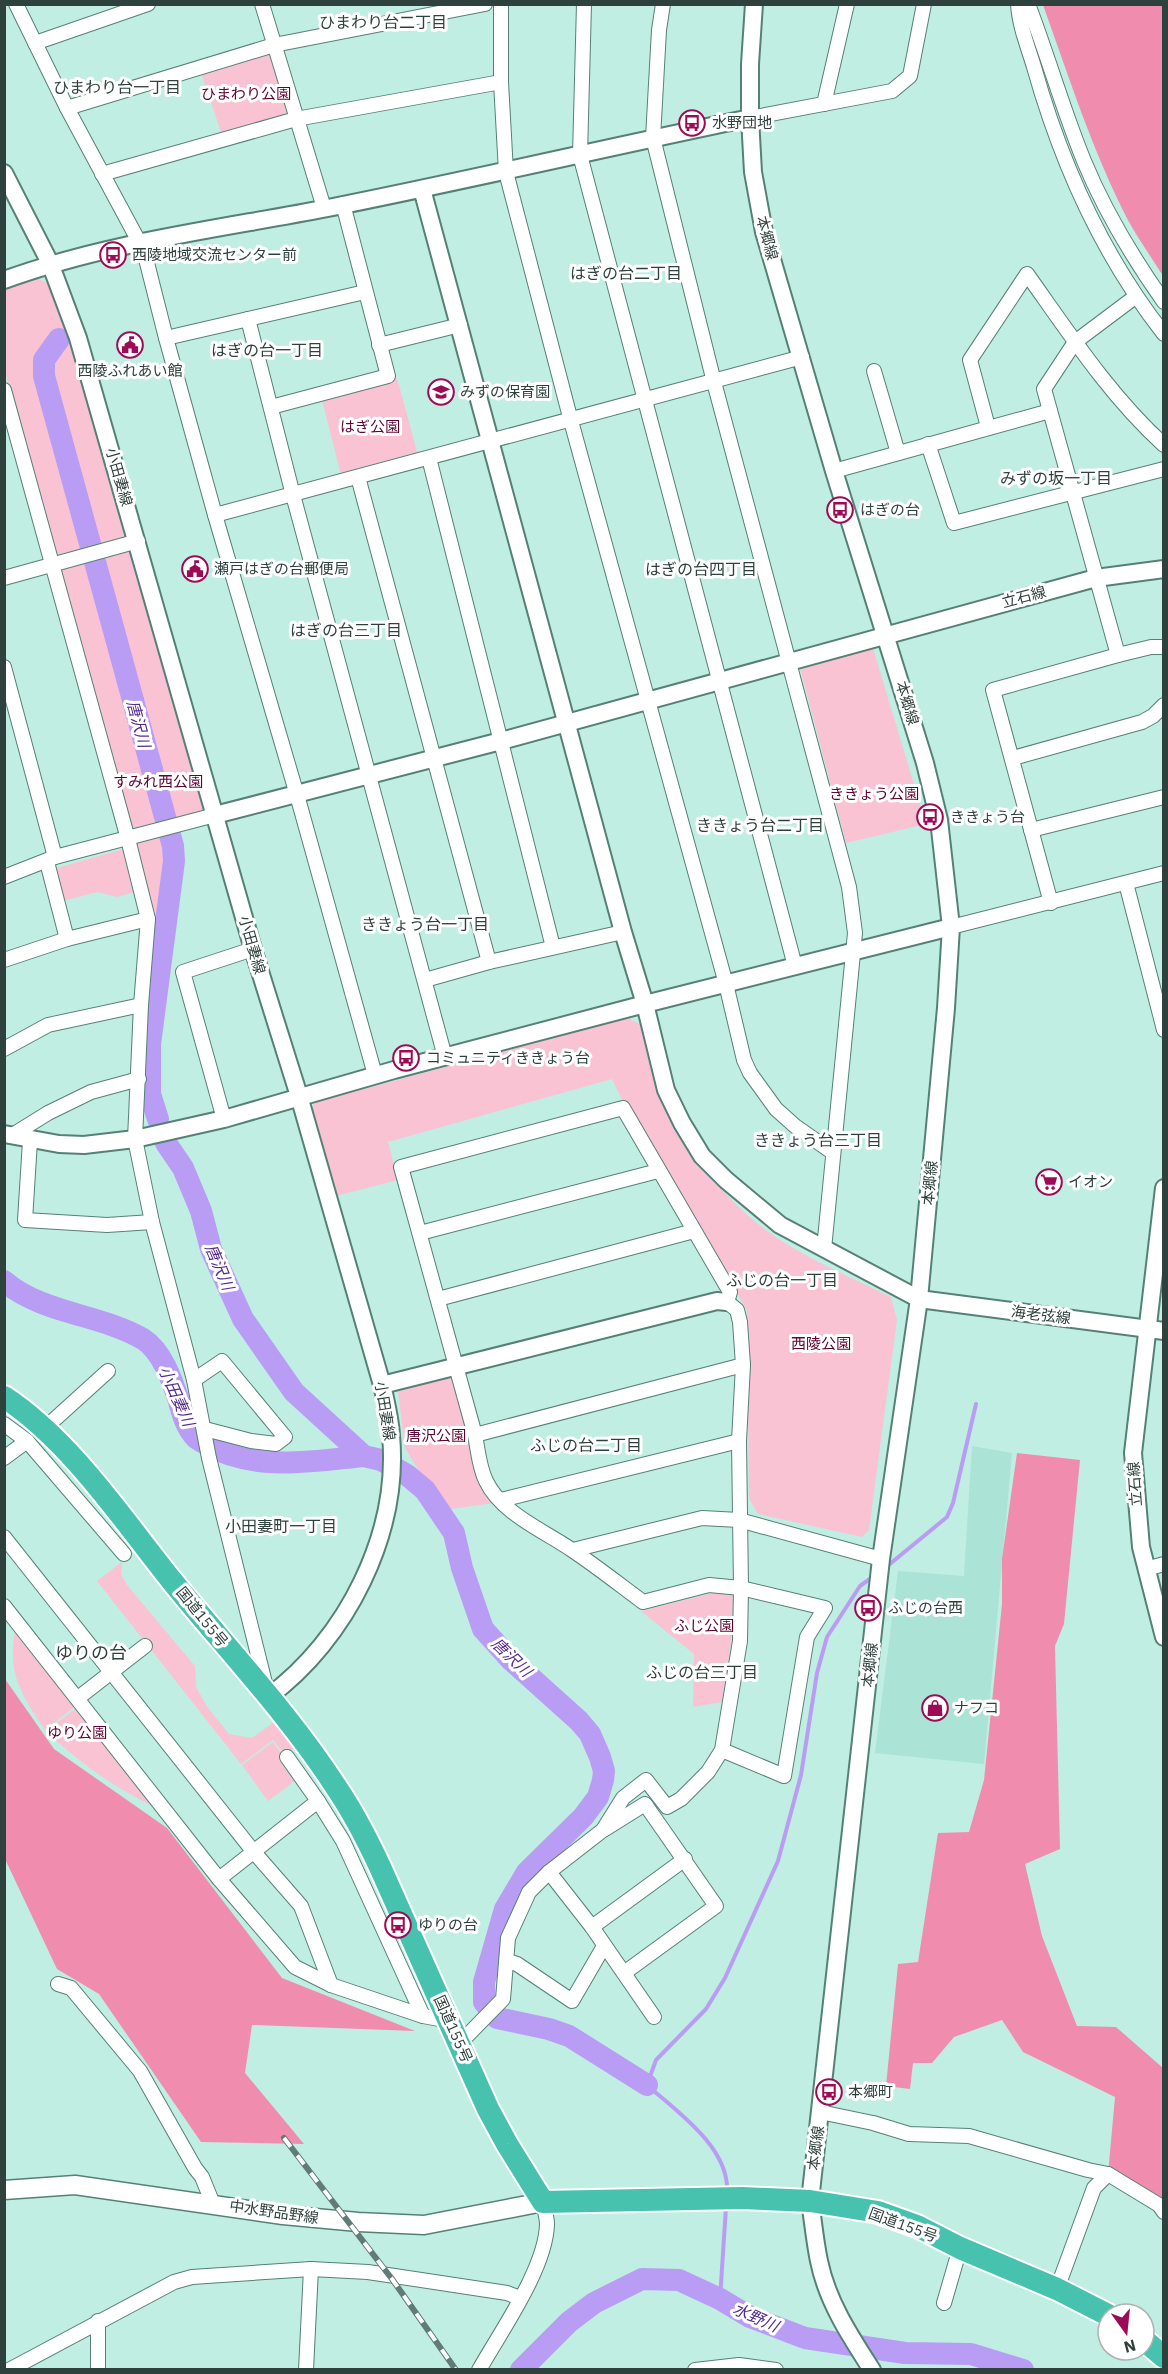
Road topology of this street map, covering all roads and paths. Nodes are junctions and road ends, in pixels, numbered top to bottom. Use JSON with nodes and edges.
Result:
{"nodes":[{"id":1,"x":16,"y":4,"type":"edge"},
{"id":2,"x":148,"y":4,"type":"edge"},
{"id":3,"x":262,"y":4,"type":"edge"},
{"id":4,"x":485,"y":4,"type":"edge"},
{"id":5,"x":501,"y":4,"type":"edge"},
{"id":6,"x":584,"y":4,"type":"edge"},
{"id":7,"x":663,"y":4,"type":"edge"},
{"id":8,"x":754,"y":4,"type":"edge"},
{"id":9,"x":847,"y":4,"type":"edge"},
{"id":10,"x":924,"y":4,"type":"edge"},
{"id":11,"x":1018,"y":4,"type":"edge"},
{"id":12,"x":1028,"y":4,"type":"edge"},
{"id":13,"x":35,"y":43,"type":"junction"},
{"id":14,"x":274,"y":45,"type":"junction"},
{"id":15,"x":501,"y":82,"type":"junction"},
{"id":16,"x":824,"y":104,"type":"junction"},
{"id":17,"x":67,"y":108,"type":"junction"},
{"id":18,"x":750,"y":118,"type":"junction"},
{"id":19,"x":296,"y":119,"type":"junction"},
{"id":20,"x":653,"y":138,"type":"junction"},
{"id":21,"x":580,"y":155,"type":"junction"},
{"id":22,"x":506,"y":172,"type":"junction"},
{"id":23,"x":4,"y":173,"type":"edge"},
{"id":24,"x":102,"y":174,"type":"junction"},
{"id":25,"x":422,"y":189,"type":"junction"},
{"id":26,"x":343,"y":204,"type":"junction"},
{"id":27,"x":324,"y":208,"type":"junction"},
{"id":28,"x":140,"y":241,"type":"junction"},
{"id":29,"x":50,"y":263,"type":"junction"},
{"id":30,"x":4,"y":280,"type":"edge"},
{"id":31,"x":365,"y":292,"type":"junction"},
{"id":32,"x":1135,"y":297,"type":"junction"},
{"id":33,"x":1164,"y":302,"type":"edge"},
{"id":34,"x":248,"y":319,"type":"junction"},
{"id":35,"x":460,"y":325,"type":"junction"},
{"id":36,"x":1164,"y":334,"type":"edge"},
{"id":37,"x":166,"y":338,"type":"junction"},
{"id":38,"x":1075,"y":342,"type":"junction"},
{"id":39,"x":380,"y":345,"type":"junction"},
{"id":40,"x":802,"y":357,"type":"junction"},
{"id":41,"x":874,"y":371,"type":"dead end"},
{"id":42,"x":714,"y":382,"type":"junction"},
{"id":43,"x":4,"y":390,"type":"edge"},
{"id":44,"x":644,"y":401,"type":"junction"},
{"id":45,"x":271,"y":407,"type":"junction"},
{"id":46,"x":1050,"y":411,"type":"junction"},
{"id":47,"x":571,"y":420,"type":"junction"},
{"id":48,"x":988,"y":427,"type":"junction"},
{"id":49,"x":492,"y":442,"type":"junction"},
{"id":50,"x":928,"y":444,"type":"junction"},
{"id":51,"x":1164,"y":445,"type":"edge"},
{"id":52,"x":898,"y":453,"type":"junction"},
{"id":53,"x":429,"y":458,"type":"junction"},
{"id":54,"x":1164,"y":469,"type":"edge"},
{"id":55,"x":834,"y":471,"type":"junction"},
{"id":56,"x":358,"y":477,"type":"junction"},
{"id":57,"x":1073,"y":494,"type":"junction"},
{"id":58,"x":293,"y":495,"type":"junction"},
{"id":59,"x":215,"y":515,"type":"junction"},
{"id":60,"x":138,"y":542,"type":"junction"},
{"id":61,"x":53,"y":564,"type":"junction"},
{"id":62,"x":1164,"y":569,"type":"edge"},
{"id":63,"x":4,"y":578,"type":"edge"},
{"id":64,"x":1096,"y":578,"type":"junction"},
{"id":65,"x":887,"y":634,"type":"junction"},
{"id":66,"x":1164,"y":647,"type":"edge"},
{"id":67,"x":1118,"y":655,"type":"junction"},
{"id":68,"x":790,"y":661,"type":"junction"},
{"id":69,"x":4,"y":667,"type":"edge"},
{"id":70,"x":719,"y":680,"type":"junction"},
{"id":71,"x":647,"y":701,"type":"junction"},
{"id":72,"x":1164,"y":705,"type":"edge"},
{"id":73,"x":567,"y":723,"type":"junction"},
{"id":74,"x":501,"y":741,"type":"junction"},
{"id":75,"x":434,"y":757,"type":"junction"},
{"id":76,"x":1013,"y":758,"type":"junction"},
{"id":77,"x":369,"y":776,"type":"junction"},
{"id":78,"x":297,"y":795,"type":"junction"},
{"id":79,"x":1164,"y":796,"type":"edge"},
{"id":80,"x":215,"y":815,"type":"junction"},
{"id":81,"x":1031,"y":830,"type":"junction"},
{"id":82,"x":128,"y":838,"type":"junction"},
{"id":83,"x":51,"y":860,"type":"junction"},
{"id":84,"x":1164,"y":873,"type":"edge"},
{"id":85,"x":4,"y":877,"type":"edge"},
{"id":86,"x":1126,"y":883,"type":"junction"},
{"id":87,"x":1051,"y":903,"type":"junction"},
{"id":88,"x":148,"y":919,"type":"junction"},
{"id":89,"x":951,"y":927,"type":"junction"},
{"id":90,"x":623,"y":932,"type":"junction"},
{"id":91,"x":66,"y":939,"type":"junction"},
{"id":92,"x":554,"y":947,"type":"junction"},
{"id":93,"x":253,"y":949,"type":"junction"},
{"id":94,"x":853,"y":953,"type":"junction"},
{"id":95,"x":4,"y":960,"type":"edge"},
{"id":96,"x":489,"y":962,"type":"junction"},
{"id":97,"x":795,"y":966,"type":"junction"},
{"id":98,"x":425,"y":980,"type":"junction"},
{"id":99,"x":726,"y":984,"type":"junction"},
{"id":100,"x":645,"y":1004,"type":"junction"},
{"id":101,"x":141,"y":1005,"type":"junction"},
{"id":102,"x":1164,"y":1030,"type":"edge"},
{"id":103,"x":4,"y":1049,"type":"edge"},
{"id":104,"x":445,"y":1057,"type":"junction"},
{"id":105,"x":375,"y":1075,"type":"junction"},
{"id":106,"x":139,"y":1079,"type":"junction"},
{"id":107,"x":299,"y":1096,"type":"junction"},
{"id":108,"x":224,"y":1119,"type":"junction"},
{"id":109,"x":8,"y":1135,"type":"edge"},
{"id":110,"x":135,"y":1139,"type":"junction"},
{"id":111,"x":30,"y":1140,"type":"junction"},
{"id":112,"x":832,"y":1152,"type":"junction"},
{"id":113,"x":658,"y":1171,"type":"junction"},
{"id":114,"x":1164,"y":1188,"type":"edge"},
{"id":115,"x":152,"y":1222,"type":"junction"},
{"id":116,"x":693,"y":1231,"type":"junction"},
{"id":117,"x":420,"y":1233,"type":"junction"},
{"id":118,"x":824,"y":1249,"type":"junction"},
{"id":119,"x":438,"y":1299,"type":"junction"},
{"id":120,"x":919,"y":1299,"type":"junction"},
{"id":121,"x":727,"y":1302,"type":"junction"},
{"id":122,"x":1156,"y":1330,"type":"edge"},
{"id":123,"x":456,"y":1365,"type":"junction"},
{"id":124,"x":743,"y":1365,"type":"junction"},
{"id":125,"x":108,"y":1371,"type":"dead end"},
{"id":126,"x":194,"y":1380,"type":"junction"},
{"id":127,"x":382,"y":1385,"type":"junction"},
{"id":128,"x":4,"y":1397,"type":"edge"},
{"id":129,"x":4,"y":1424,"type":"edge"},
{"id":130,"x":205,"y":1431,"type":"junction"},
{"id":131,"x":35,"y":1435,"type":"junction"},
{"id":132,"x":475,"y":1435,"type":"junction"},
{"id":133,"x":739,"y":1441,"type":"junction"},
{"id":134,"x":4,"y":1458,"type":"edge"},
{"id":135,"x":501,"y":1500,"type":"junction"},
{"id":136,"x":739,"y":1520,"type":"junction"},
{"id":137,"x":4,"y":1537,"type":"edge"},
{"id":138,"x":573,"y":1550,"type":"junction"},
{"id":139,"x":16,"y":1551,"type":"junction"},
{"id":140,"x":124,"y":1554,"type":"dead end"},
{"id":141,"x":4,"y":1560,"type":"edge"},
{"id":142,"x":1164,"y":1564,"type":"edge"},
{"id":143,"x":880,"y":1568,"type":"junction"},
{"id":144,"x":1146,"y":1569,"type":"junction"},
{"id":145,"x":741,"y":1588,"type":"junction"},
{"id":146,"x":4,"y":1606,"type":"edge"},
{"id":147,"x":1164,"y":1637,"type":"edge"},
{"id":148,"x":145,"y":1646,"type":"dead end"},
{"id":149,"x":112,"y":1670,"type":"junction"},
{"id":150,"x":268,"y":1697,"type":"junction"},
{"id":151,"x":78,"y":1698,"type":"junction"},
{"id":152,"x":722,"y":1750,"type":"junction"},
{"id":153,"x":287,"y":1757,"type":"dead end"},
{"id":154,"x":318,"y":1801,"type":"junction"},
{"id":155,"x":603,"y":1830,"type":"junction"},
{"id":156,"x":253,"y":1851,"type":"junction"},
{"id":157,"x":685,"y":1859,"type":"junction"},
{"id":158,"x":549,"y":1872,"type":"junction"},
{"id":159,"x":219,"y":1879,"type":"junction"},
{"id":160,"x":592,"y":1927,"type":"junction"},
{"id":161,"x":604,"y":1946,"type":"junction"},
{"id":162,"x":507,"y":1961,"type":"junction"},
{"id":163,"x":624,"y":1973,"type":"junction"},
{"id":164,"x":58,"y":1984,"type":"dead end"},
{"id":165,"x":332,"y":1985,"type":"junction"},
{"id":166,"x":423,"y":2016,"type":"junction"},
{"id":167,"x":654,"y":2017,"type":"dead end"},
{"id":168,"x":450,"y":2021,"type":"junction"},
{"id":169,"x":460,"y":2043,"type":"junction"},
{"id":170,"x":820,"y":2112,"type":"junction"},
{"id":171,"x":1108,"y":2174,"type":"junction"},
{"id":172,"x":4,"y":2190,"type":"edge"},
{"id":173,"x":810,"y":2201,"type":"junction"},
{"id":174,"x":543,"y":2202,"type":"junction"},
{"id":175,"x":213,"y":2204,"type":"junction"},
{"id":176,"x":1164,"y":2212,"type":"edge"},
{"id":177,"x":960,"y":2248,"type":"junction"},
{"id":178,"x":311,"y":2269,"type":"junction"},
{"id":179,"x":1057,"y":2289,"type":"junction"},
{"id":180,"x":520,"y":2298,"type":"junction"},
{"id":181,"x":944,"y":2303,"type":"dead end"},
{"id":182,"x":1096,"y":2309,"type":"edge"},
{"id":183,"x":98,"y":2322,"type":"junction"},
{"id":184,"x":9,"y":2370,"type":"edge"},
{"id":185,"x":98,"y":2370,"type":"edge"},
{"id":186,"x":306,"y":2370,"type":"edge"},
{"id":187,"x":479,"y":2370,"type":"edge"},
{"id":188,"x":695,"y":2370,"type":"edge"},
{"id":189,"x":776,"y":2370,"type":"edge"},
{"id":190,"x":872,"y":2370,"type":"edge"}],
"edges":[{"from":1,"to":13,"type":"street"},
{"from":2,"to":13,"type":"street"},
{"from":3,"to":14,"type":"street"},
{"from":4,"to":14,"type":"street"},
{"from":5,"to":15,"type":"street"},
{"from":6,"to":21,"type":"street"},
{"from":7,"to":20,"type":"street"},
{"from":8,"to":18,"type":"street","name":"本郷線"},
{"from":9,"to":16,"type":"street"},
{"from":10,"to":16,"type":"street"},
{"from":11,"to":32,"type":"street"},
{"from":12,"to":33,"type":"street"},
{"from":13,"to":17,"type":"street"},
{"from":14,"to":17,"type":"street"},
{"from":14,"to":19,"type":"street"},
{"from":15,"to":19,"type":"street"},
{"from":15,"to":22,"type":"street"},
{"from":16,"to":18,"type":"street"},
{"from":17,"to":24,"type":"street"},
{"from":18,"to":20,"type":"street"},
{"from":18,"to":40,"type":"street","name":"本郷線"},
{"from":19,"to":24,"type":"street"},
{"from":19,"to":27,"type":"street"},
{"from":20,"to":21,"type":"street"},
{"from":20,"to":42,"type":"street"},
{"from":21,"to":22,"type":"street"},
{"from":21,"to":44,"type":"street"},
{"from":22,"to":25,"type":"street"},
{"from":22,"to":47,"type":"street"},
{"from":23,"to":29,"type":"street","name":"小田妻線"},
{"from":24,"to":28,"type":"street"},
{"from":25,"to":26,"type":"street"},
{"from":25,"to":35,"type":"street"},
{"from":26,"to":27,"type":"street"},
{"from":26,"to":31,"type":"street"},
{"from":27,"to":28,"type":"street"},
{"from":28,"to":29,"type":"street"},
{"from":28,"to":37,"type":"street"},
{"from":29,"to":30,"type":"street"},
{"from":29,"to":60,"type":"street","name":"小田妻線"},
{"from":31,"to":34,"type":"street"},
{"from":31,"to":39,"type":"street"},
{"from":32,"to":36,"type":"street"},
{"from":32,"to":38,"type":"street"},
{"from":34,"to":37,"type":"street"},
{"from":34,"to":45,"type":"street"},
{"from":35,"to":39,"type":"street"},
{"from":35,"to":49,"type":"street"},
{"from":37,"to":59,"type":"street"},
{"from":38,"to":46,"type":"street"},
{"from":38,"to":48,"type":"street"},
{"from":38,"to":51,"type":"street"},
{"from":39,"to":45,"type":"street"},
{"from":40,"to":42,"type":"street"},
{"from":40,"to":55,"type":"street","name":"本郷線"},
{"from":41,"to":52,"type":"street"},
{"from":42,"to":44,"type":"street"},
{"from":42,"to":68,"type":"street"},
{"from":43,"to":61,"type":"street"},
{"from":44,"to":47,"type":"street"},
{"from":44,"to":70,"type":"street"},
{"from":45,"to":58,"type":"street"},
{"from":46,"to":48,"type":"street"},
{"from":46,"to":57,"type":"street"},
{"from":47,"to":49,"type":"street"},
{"from":47,"to":71,"type":"street"},
{"from":48,"to":50,"type":"street"},
{"from":49,"to":53,"type":"street"},
{"from":49,"to":73,"type":"street"},
{"from":50,"to":52,"type":"street"},
{"from":50,"to":57,"type":"street"},
{"from":52,"to":55,"type":"street"},
{"from":53,"to":56,"type":"street"},
{"from":53,"to":74,"type":"street"},
{"from":54,"to":57,"type":"street"},
{"from":55,"to":65,"type":"street","name":"本郷線"},
{"from":56,"to":58,"type":"street"},
{"from":56,"to":75,"type":"street"},
{"from":57,"to":64,"type":"street"},
{"from":58,"to":59,"type":"street"},
{"from":58,"to":77,"type":"street"},
{"from":59,"to":78,"type":"street"},
{"from":60,"to":61,"type":"street"},
{"from":60,"to":80,"type":"street","name":"小田妻線"},
{"from":61,"to":63,"type":"street"},
{"from":61,"to":82,"type":"street"},
{"from":62,"to":64,"type":"street","name":"立石線"},
{"from":64,"to":65,"type":"street","name":"立石線"},
{"from":64,"to":67,"type":"street"},
{"from":65,"to":68,"type":"street","name":"立石線"},
{"from":65,"to":89,"type":"street","name":"本郷線"},
{"from":66,"to":67,"type":"street"},
{"from":67,"to":76,"type":"street"},
{"from":68,"to":70,"type":"street","name":"立石線"},
{"from":68,"to":94,"type":"street"},
{"from":69,"to":83,"type":"street"},
{"from":70,"to":71,"type":"street","name":"立石線"},
{"from":70,"to":97,"type":"street"},
{"from":71,"to":73,"type":"street","name":"立石線"},
{"from":71,"to":99,"type":"street"},
{"from":72,"to":76,"type":"street"},
{"from":73,"to":74,"type":"street","name":"立石線"},
{"from":73,"to":90,"type":"street"},
{"from":74,"to":75,"type":"street","name":"立石線"},
{"from":74,"to":92,"type":"street"},
{"from":75,"to":77,"type":"street","name":"立石線"},
{"from":75,"to":96,"type":"street"},
{"from":76,"to":81,"type":"street"},
{"from":77,"to":78,"type":"street","name":"立石線"},
{"from":77,"to":98,"type":"street"},
{"from":78,"to":80,"type":"street","name":"立石線"},
{"from":78,"to":105,"type":"street"},
{"from":79,"to":81,"type":"street"},
{"from":80,"to":82,"type":"street"},
{"from":80,"to":93,"type":"street","name":"小田妻線"},
{"from":81,"to":87,"type":"street"},
{"from":82,"to":83,"type":"street"},
{"from":82,"to":88,"type":"street"},
{"from":83,"to":85,"type":"street"},
{"from":83,"to":91,"type":"street"},
{"from":84,"to":86,"type":"street"},
{"from":86,"to":87,"type":"street"},
{"from":86,"to":102,"type":"street"},
{"from":87,"to":89,"type":"street"},
{"from":88,"to":91,"type":"street"},
{"from":88,"to":101,"type":"street"},
{"from":89,"to":94,"type":"street"},
{"from":89,"to":120,"type":"street","name":"本郷線"},
{"from":90,"to":92,"type":"street"},
{"from":90,"to":100,"type":"street"},
{"from":91,"to":95,"type":"street"},
{"from":92,"to":96,"type":"street"},
{"from":93,"to":107,"type":"street","name":"小田妻線"},
{"from":93,"to":108,"type":"street"},
{"from":94,"to":97,"type":"street"},
{"from":94,"to":112,"type":"street"},
{"from":96,"to":98,"type":"street"},
{"from":97,"to":99,"type":"street"},
{"from":98,"to":104,"type":"street"},
{"from":99,"to":100,"type":"street"},
{"from":99,"to":112,"type":"street"},
{"from":100,"to":104,"type":"street"},
{"from":100,"to":118,"type":"street"},
{"from":101,"to":103,"type":"street"},
{"from":101,"to":106,"type":"street"},
{"from":104,"to":105,"type":"street"},
{"from":105,"to":107,"type":"street"},
{"from":106,"to":109,"type":"street"},
{"from":106,"to":110,"type":"street"},
{"from":107,"to":108,"type":"street"},
{"from":107,"to":127,"type":"street","name":"小田妻線"},
{"from":108,"to":110,"type":"street"},
{"from":109,"to":111,"type":"street"},
{"from":110,"to":111,"type":"street"},
{"from":110,"to":115,"type":"street"},
{"from":111,"to":115,"type":"street"},
{"from":112,"to":118,"type":"street"},
{"from":113,"to":116,"type":"street"},
{"from":113,"to":117,"type":"street"},
{"from":113,"to":117,"type":"street"},
{"from":114,"to":122,"type":"street","name":"立石線"},
{"from":115,"to":126,"type":"street"},
{"from":116,"to":119,"type":"street"},
{"from":116,"to":121,"type":"street"},
{"from":117,"to":119,"type":"street"},
{"from":118,"to":120,"type":"street"},
{"from":119,"to":123,"type":"street"},
{"from":120,"to":122,"type":"street","name":"海老弦線"},
{"from":120,"to":143,"type":"street","name":"本郷線"},
{"from":121,"to":123,"type":"street"},
{"from":121,"to":124,"type":"street"},
{"from":122,"to":144,"type":"street","name":"立石線"},
{"from":123,"to":127,"type":"street"},
{"from":123,"to":132,"type":"street"},
{"from":124,"to":132,"type":"street"},
{"from":124,"to":133,"type":"street"},
{"from":125,"to":131,"type":"street"},
{"from":126,"to":130,"type":"street"},
{"from":126,"to":130,"type":"street"},
{"from":127,"to":150,"type":"street","name":"小田妻線"},
{"from":128,"to":131,"type":"highway","name":"国道155号"},
{"from":129,"to":131,"type":"street"},
{"from":130,"to":150,"type":"street"},
{"from":131,"to":134,"type":"street"},
{"from":131,"to":140,"type":"street"},
{"from":131,"to":150,"type":"highway","name":"国道155号"},
{"from":132,"to":135,"type":"street"},
{"from":133,"to":135,"type":"street"},
{"from":133,"to":136,"type":"street"},
{"from":135,"to":138,"type":"street"},
{"from":136,"to":138,"type":"street"},
{"from":136,"to":143,"type":"street"},
{"from":136,"to":145,"type":"street"},
{"from":137,"to":139,"type":"street"},
{"from":138,"to":145,"type":"street"},
{"from":139,"to":141,"type":"street"},
{"from":139,"to":149,"type":"street"},
{"from":142,"to":144,"type":"street"},
{"from":143,"to":170,"type":"street","name":"本郷線"},
{"from":144,"to":147,"type":"street","name":"立石線"},
{"from":145,"to":152,"type":"street"},
{"from":145,"to":152,"type":"street"},
{"from":146,"to":151,"type":"street"},
{"from":148,"to":149,"type":"street"},
{"from":149,"to":151,"type":"street"},
{"from":149,"to":156,"type":"street"},
{"from":150,"to":168,"type":"highway","name":"国道155号"},
{"from":151,"to":159,"type":"street"},
{"from":152,"to":155,"type":"street"},
{"from":153,"to":154,"type":"street"},
{"from":154,"to":156,"type":"street"},
{"from":154,"to":166,"type":"street"},
{"from":155,"to":157,"type":"street"},
{"from":155,"to":158,"type":"street"},
{"from":156,"to":159,"type":"street"},
{"from":156,"to":165,"type":"street"},
{"from":157,"to":160,"type":"street"},
{"from":157,"to":163,"type":"street"},
{"from":158,"to":160,"type":"street"},
{"from":158,"to":162,"type":"street"},
{"from":159,"to":165,"type":"street"},
{"from":160,"to":161,"type":"street"},
{"from":161,"to":162,"type":"street"},
{"from":161,"to":163,"type":"street"},
{"from":162,"to":169,"type":"street"},
{"from":163,"to":167,"type":"street"},
{"from":164,"to":175,"type":"street"},
{"from":165,"to":166,"type":"street"},
{"from":166,"to":168,"type":"street"},
{"from":168,"to":169,"type":"highway","name":"国道155号"},
{"from":169,"to":174,"type":"highway","name":"国道155号"},
{"from":170,"to":171,"type":"street"},
{"from":170,"to":173,"type":"street","name":"本郷線"},
{"from":171,"to":176,"type":"street"},
{"from":171,"to":179,"type":"street"},
{"from":172,"to":175,"type":"main road","name":"中水野品野線"},
{"from":173,"to":174,"type":"highway","name":"国道155号"},
{"from":173,"to":177,"type":"highway","name":"国道155号"},
{"from":173,"to":190,"type":"street","name":"本郷線"},
{"from":174,"to":175,"type":"main road","name":"中水野品野線"},
{"from":174,"to":180,"type":"street"},
{"from":177,"to":179,"type":"highway","name":"国道155号"},
{"from":177,"to":181,"type":"street"},
{"from":178,"to":180,"type":"street"},
{"from":178,"to":183,"type":"street"},
{"from":178,"to":186,"type":"street"},
{"from":179,"to":182,"type":"highway","name":"国道155号"},
{"from":180,"to":187,"type":"street"},
{"from":183,"to":184,"type":"street"},
{"from":183,"to":185,"type":"street"},
{"from":188,"to":189,"type":"street"}]}
